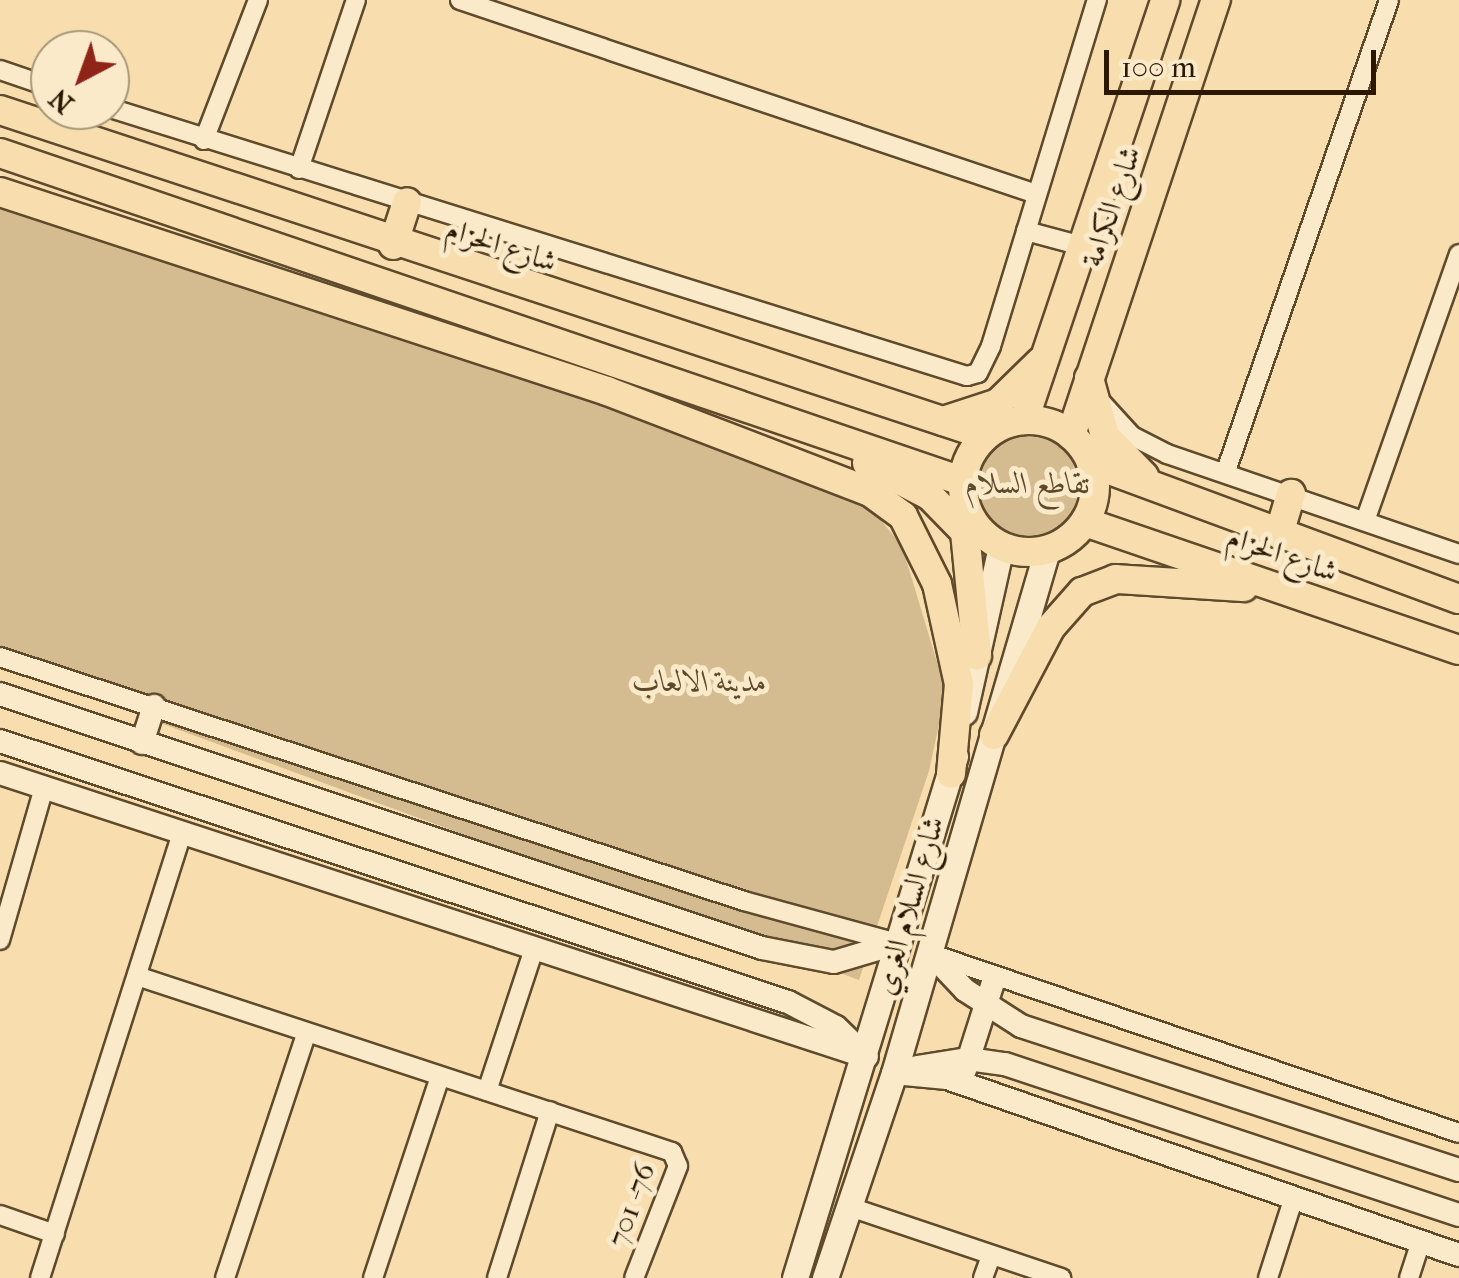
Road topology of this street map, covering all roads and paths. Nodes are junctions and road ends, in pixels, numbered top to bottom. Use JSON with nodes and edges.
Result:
{"nodes":[{"id":1,"x":258,"y":0,"type":"edge"},
{"id":2,"x":356,"y":0,"type":"edge"},
{"id":3,"x":460,"y":0,"type":"edge"},
{"id":4,"x":1166,"y":0,"type":"edge"},
{"id":5,"x":1216,"y":0,"type":"edge"},
{"id":6,"x":1390,"y":0,"type":"edge"},
{"id":7,"x":1094,"y":1,"type":"edge"},
{"id":8,"x":0,"y":70,"type":"edge"},
{"id":9,"x":30,"y":80,"type":"edge"},
{"id":10,"x":10,"y":114,"type":"edge"},
{"id":11,"x":130,"y":115,"type":"edge"},
{"id":12,"x":204,"y":140,"type":"junction"},
{"id":13,"x":88,"y":141,"type":"junction"},
{"id":14,"x":3,"y":154,"type":"edge"},
{"id":15,"x":299,"y":168,"type":"junction"},
{"id":16,"x":79,"y":181,"type":"junction"},
{"id":17,"x":0,"y":192,"type":"edge"},
{"id":18,"x":1036,"y":194,"type":"junction"},
{"id":19,"x":407,"y":202,"type":"junction"},
{"id":20,"x":1026,"y":231,"type":"junction"},
{"id":21,"x":393,"y":245,"type":"junction"},
{"id":22,"x":1082,"y":246,"type":"junction"},
{"id":23,"x":1459,"y":254,"type":"edge"},
{"id":24,"x":433,"y":300,"type":"junction"},
{"id":25,"x":454,"y":344,"type":"junction"},
{"id":26,"x":1044,"y":358,"type":"junction"},
{"id":27,"x":1090,"y":382,"type":"junction"},
{"id":28,"x":773,"y":412,"type":"junction"},
{"id":29,"x":1024,"y":420,"type":"junction"},
{"id":30,"x":940,"y":421,"type":"junction"},
{"id":31,"x":1071,"y":435,"type":"junction"},
{"id":32,"x":985,"y":436,"type":"junction"},
{"id":33,"x":1091,"y":463,"type":"junction"},
{"id":34,"x":1226,"y":471,"type":"junction"},
{"id":35,"x":962,"y":481,"type":"junction"},
{"id":36,"x":1291,"y":494,"type":"junction"},
{"id":37,"x":1174,"y":496,"type":"junction"},
{"id":38,"x":1365,"y":521,"type":"junction"},
{"id":39,"x":1084,"y":522,"type":"junction"},
{"id":40,"x":1279,"y":534,"type":"junction"},
{"id":41,"x":1001,"y":546,"type":"junction"},
{"id":42,"x":1046,"y":550,"type":"junction"},
{"id":43,"x":1459,"y":554,"type":"edge"},
{"id":44,"x":1282,"y":589,"type":"junction"},
{"id":45,"x":1459,"y":599,"type":"edge"},
{"id":46,"x":1459,"y":650,"type":"edge"},
{"id":47,"x":977,"y":655,"type":"junction"},
{"id":48,"x":0,"y":656,"type":"edge"},
{"id":49,"x":0,"y":694,"type":"edge"},
{"id":50,"x":154,"y":706,"type":"junction"},
{"id":51,"x":994,"y":735,"type":"junction"},
{"id":52,"x":0,"y":741,"type":"edge"},
{"id":53,"x":142,"y":743,"type":"junction"},
{"id":54,"x":0,"y":773,"type":"edge"},
{"id":55,"x":951,"y":774,"type":"junction"},
{"id":56,"x":129,"y":784,"type":"junction"},
{"id":57,"x":44,"y":788,"type":"junction"},
{"id":58,"x":119,"y":813,"type":"junction"},
{"id":59,"x":182,"y":834,"type":"junction"},
{"id":60,"x":701,"y":927,"type":"junction"},
{"id":61,"x":2,"y":929,"type":"edge"},
{"id":62,"x":898,"y":943,"type":"junction"},
{"id":63,"x":534,"y":952,"type":"junction"},
{"id":64,"x":930,"y":953,"type":"junction"},
{"id":65,"x":688,"y":968,"type":"junction"},
{"id":66,"x":140,"y":977,"type":"junction"},
{"id":67,"x":994,"y":979,"type":"junction"},
{"id":68,"x":985,"y":1006,"type":"junction"},
{"id":69,"x":306,"y":1034,"type":"junction"},
{"id":70,"x":867,"y":1057,"type":"junction"},
{"id":71,"x":968,"y":1059,"type":"junction"},
{"id":72,"x":894,"y":1073,"type":"junction"},
{"id":73,"x":440,"y":1077,"type":"junction"},
{"id":74,"x":961,"y":1083,"type":"junction"},
{"id":75,"x":487,"y":1091,"type":"junction"},
{"id":76,"x":550,"y":1111,"type":"junction"},
{"id":77,"x":1459,"y":1133,"type":"edge"},
{"id":78,"x":1459,"y":1170,"type":"edge"},
{"id":79,"x":1293,"y":1200,"type":"junction"},
{"id":80,"x":850,"y":1207,"type":"junction"},
{"id":81,"x":0,"y":1215,"type":"edge"},
{"id":82,"x":1459,"y":1215,"type":"edge"},
{"id":83,"x":55,"y":1234,"type":"junction"},
{"id":84,"x":1421,"y":1242,"type":"junction"},
{"id":85,"x":1459,"y":1255,"type":"edge"},
{"id":86,"x":991,"y":1256,"type":"junction"},
{"id":87,"x":40,"y":1278,"type":"edge"},
{"id":88,"x":225,"y":1278,"type":"edge"},
{"id":89,"x":373,"y":1278,"type":"edge"},
{"id":90,"x":497,"y":1278,"type":"edge"},
{"id":91,"x":634,"y":1278,"type":"edge"},
{"id":92,"x":796,"y":1278,"type":"edge"},
{"id":93,"x":825,"y":1278,"type":"edge"},
{"id":94,"x":983,"y":1278,"type":"edge"},
{"id":95,"x":1061,"y":1278,"type":"edge"},
{"id":96,"x":1268,"y":1278,"type":"edge"},
{"id":97,"x":1409,"y":1278,"type":"edge"}],
"edges":[{"from":1,"to":12,"type":"street"},
{"from":2,"to":15,"type":"street"},
{"from":3,"to":18,"type":"street"},
{"from":4,"to":22,"type":"main road","name":"شارع الكرامة"},
{"from":5,"to":27,"type":"main road","name":"شارع الكرامة"},
{"from":6,"to":34,"type":"street"},
{"from":7,"to":18,"type":"street"},
{"from":8,"to":9,"type":"street"},
{"from":10,"to":13,"type":"main road","name":"شارع الحزام"},
{"from":10,"to":14,"type":"main road"},
{"from":11,"to":12,"type":"street"},
{"from":12,"to":15,"type":"street"},
{"from":13,"to":16,"type":"main road"},
{"from":13,"to":21,"type":"main road","name":"شارع الحزام"},
{"from":14,"to":16,"type":"main road"},
{"from":15,"to":19,"type":"street"},
{"from":16,"to":24,"type":"main road"},
{"from":17,"to":25,"type":"main road"},
{"from":18,"to":20,"type":"street"},
{"from":19,"to":20,"type":"street"},
{"from":19,"to":21,"type":"main road"},
{"from":20,"to":22,"type":"street"},
{"from":21,"to":30,"type":"main road","name":"شارع الحزام"},
{"from":22,"to":26,"type":"main road","name":"شارع الكرامة"},
{"from":23,"to":38,"type":"street"},
{"from":24,"to":25,"type":"main road"},
{"from":24,"to":28,"type":"main road"},
{"from":25,"to":55,"type":"main road"},
{"from":26,"to":29,"type":"main road","name":"شارع الكرامة"},
{"from":26,"to":30,"type":"main road"},
{"from":27,"to":31,"type":"main road","name":"شارع الكرامة"},
{"from":27,"to":34,"type":"street"},
{"from":27,"to":37,"type":"main road"},
{"from":28,"to":35,"type":"main road"},
{"from":28,"to":47,"type":"main road"},
{"from":29,"to":31,"type":"main road"},
{"from":29,"to":32,"type":"main road"},
{"from":30,"to":32,"type":"main road","name":"شارع الحزام"},
{"from":31,"to":33,"type":"main road"},
{"from":32,"to":35,"type":"main road"},
{"from":33,"to":37,"type":"main road","name":"شارع الحزام"},
{"from":33,"to":39,"type":"main road"},
{"from":34,"to":36,"type":"street"},
{"from":35,"to":41,"type":"main road"},
{"from":36,"to":38,"type":"street"},
{"from":36,"to":40,"type":"main road"},
{"from":37,"to":40,"type":"main road","name":"شارع الحزام"},
{"from":38,"to":43,"type":"street"},
{"from":39,"to":42,"type":"main road"},
{"from":39,"to":44,"type":"main road","name":"شارع الحزام"},
{"from":40,"to":45,"type":"main road","name":"شارع الحزام"},
{"from":41,"to":42,"type":"main road"},
{"from":41,"to":47,"type":"main road","name":"شارع السلام الغري"},
{"from":42,"to":51,"type":"main road","name":"شارع السلام الغري"},
{"from":44,"to":46,"type":"main road","name":"شارع الحزام"},
{"from":44,"to":51,"type":"main road"},
{"from":47,"to":55,"type":"main road","name":"شارع السلام الغري"},
{"from":48,"to":50,"type":"street"},
{"from":49,"to":53,"type":"street"},
{"from":50,"to":53,"type":"street"},
{"from":50,"to":62,"type":"street"},
{"from":51,"to":64,"type":"main road","name":"شارع السلام الغري"},
{"from":52,"to":56,"type":"street"},
{"from":53,"to":60,"type":"street"},
{"from":54,"to":57,"type":"street"},
{"from":55,"to":62,"type":"main road","name":"شارع السلام الغري"},
{"from":56,"to":58,"type":"street"},
{"from":56,"to":65,"type":"street"},
{"from":57,"to":58,"type":"street"},
{"from":57,"to":61,"type":"street"},
{"from":58,"to":59,"type":"street"},
{"from":59,"to":63,"type":"street"},
{"from":59,"to":66,"type":"street"},
{"from":60,"to":62,"type":"street"},
{"from":60,"to":65,"type":"street"},
{"from":62,"to":70,"type":"main road","name":"شارع السلام الغري"},
{"from":63,"to":70,"type":"street"},
{"from":63,"to":75,"type":"street"},
{"from":64,"to":67,"type":"street"},
{"from":64,"to":68,"type":"street"},
{"from":64,"to":72,"type":"main road","name":"شارع السلام الغري"},
{"from":65,"to":70,"type":"street"},
{"from":66,"to":69,"type":"street"},
{"from":66,"to":83,"type":"street"},
{"from":67,"to":68,"type":"street"},
{"from":67,"to":77,"type":"street"},
{"from":68,"to":71,"type":"street"},
{"from":68,"to":78,"type":"street"},
{"from":69,"to":73,"type":"street"},
{"from":69,"to":88,"type":"street"},
{"from":70,"to":92,"type":"main road","name":"شارع السلام الغري"},
{"from":71,"to":72,"type":"street"},
{"from":71,"to":74,"type":"street"},
{"from":71,"to":82,"type":"street"},
{"from":72,"to":74,"type":"street"},
{"from":72,"to":80,"type":"main road","name":"شارع السلام الغري"},
{"from":73,"to":75,"type":"street"},
{"from":73,"to":89,"type":"street"},
{"from":74,"to":79,"type":"street"},
{"from":75,"to":76,"type":"street"},
{"from":76,"to":90,"type":"street"},
{"from":76,"to":91,"type":"street","name":"701 -76"},
{"from":79,"to":84,"type":"street"},
{"from":79,"to":96,"type":"street"},
{"from":80,"to":86,"type":"street"},
{"from":80,"to":93,"type":"main road","name":"شارع السلام الغري"},
{"from":81,"to":83,"type":"street"},
{"from":83,"to":87,"type":"street"},
{"from":84,"to":85,"type":"street"},
{"from":84,"to":97,"type":"street"},
{"from":86,"to":94,"type":"street"},
{"from":86,"to":95,"type":"street"}]}
